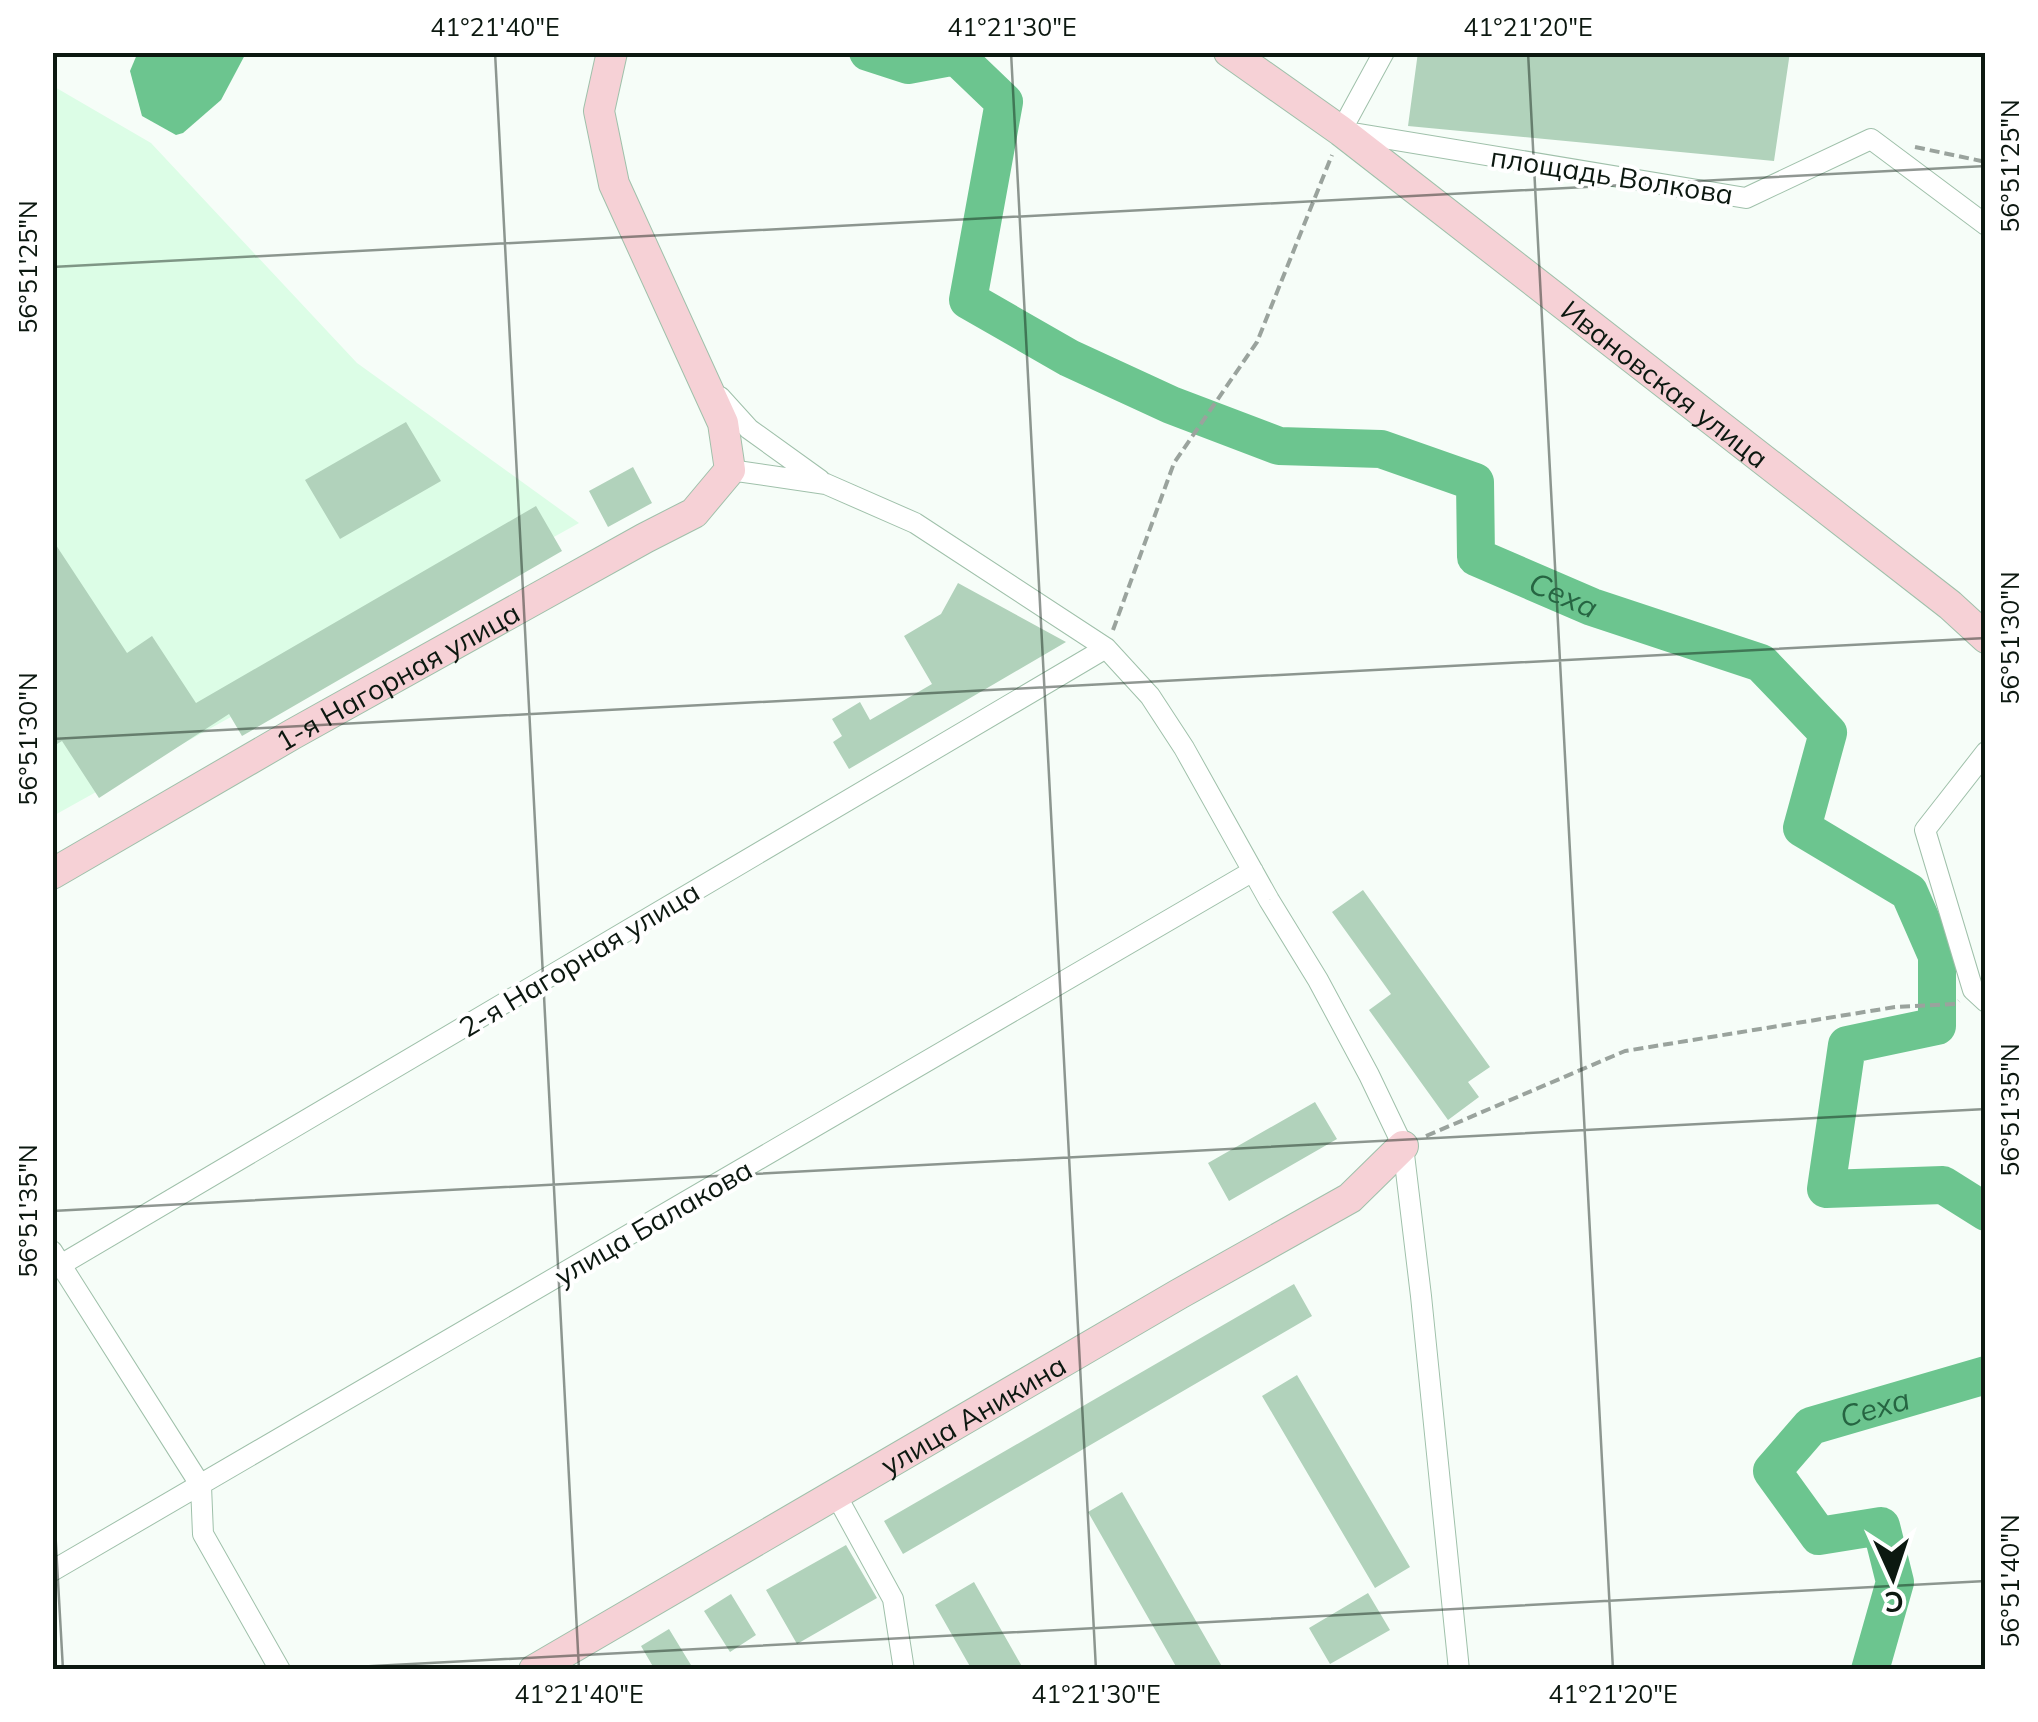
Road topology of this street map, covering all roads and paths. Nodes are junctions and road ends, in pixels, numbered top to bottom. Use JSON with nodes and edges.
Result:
{"nodes":[{"id":1,"x":612,"y":52,"type":"edge"},
{"id":2,"x":1229,"y":52,"type":"edge"},
{"id":3,"x":1384,"y":52,"type":"edge"},
{"id":4,"x":1341,"y":131,"type":"junction"},
{"id":5,"x":1871,"y":139,"type":"junction"},
{"id":6,"x":1986,"y":162,"type":"edge"},
{"id":7,"x":1986,"y":225,"type":"edge"},
{"id":8,"x":700,"y":373,"type":"junction"},
{"id":9,"x":730,"y":470,"type":"junction"},
{"id":10,"x":826,"y":484,"type":"junction"},
{"id":11,"x":1986,"y":638,"type":"edge"},
{"id":12,"x":1106,"y":648,"type":"junction"},
{"id":13,"x":1986,"y":752,"type":"edge"},
{"id":14,"x":1253,"y":871,"type":"junction"},
{"id":15,"x":52,"y":874,"type":"edge"},
{"id":16,"x":1980,"y":996,"type":"edge"},
{"id":17,"x":1956,"y":1004,"type":"dead end"},
{"id":18,"x":1403,"y":1146,"type":"junction"},
{"id":19,"x":56,"y":1262,"type":"edge"},
{"id":20,"x":201,"y":1486,"type":"junction"},
{"id":21,"x":836,"y":1494,"type":"junction"},
{"id":22,"x":52,"y":1571,"type":"edge"},
{"id":23,"x":280,"y":1670,"type":"edge"},
{"id":24,"x":534,"y":1670,"type":"edge"},
{"id":25,"x":904,"y":1670,"type":"edge"},
{"id":26,"x":1459,"y":1670,"type":"edge"}],
"edges":[{"from":1,"to":8,"type":"street"},
{"from":2,"to":4,"type":"street","name":"Ивановская улица"},
{"from":3,"to":4,"type":"street"},
{"from":4,"to":5,"type":"street","name":"площадь Волкова"},
{"from":4,"to":11,"type":"street","name":"Ивановская улица"},
{"from":4,"to":12,"type":"path"},
{"from":5,"to":6,"type":"path"},
{"from":5,"to":7,"type":"street"},
{"from":8,"to":9,"type":"street"},
{"from":8,"to":10,"type":"street"},
{"from":9,"to":10,"type":"street"},
{"from":9,"to":15,"type":"street","name":"1-я Нагорная улица"},
{"from":10,"to":12,"type":"street"},
{"from":12,"to":14,"type":"street"},
{"from":12,"to":19,"type":"street","name":"2-я Нагорная улица"},
{"from":13,"to":16,"type":"street"},
{"from":14,"to":18,"type":"street"},
{"from":14,"to":20,"type":"street","name":"улица Балакова"},
{"from":17,"to":18,"type":"path"},
{"from":18,"to":21,"type":"street","name":"улица Аникина"},
{"from":18,"to":26,"type":"street"},
{"from":19,"to":20,"type":"street"},
{"from":20,"to":22,"type":"street","name":"улица Балакова"},
{"from":20,"to":23,"type":"street"},
{"from":21,"to":24,"type":"street","name":"улица Аникина"},
{"from":21,"to":25,"type":"street"}]}
